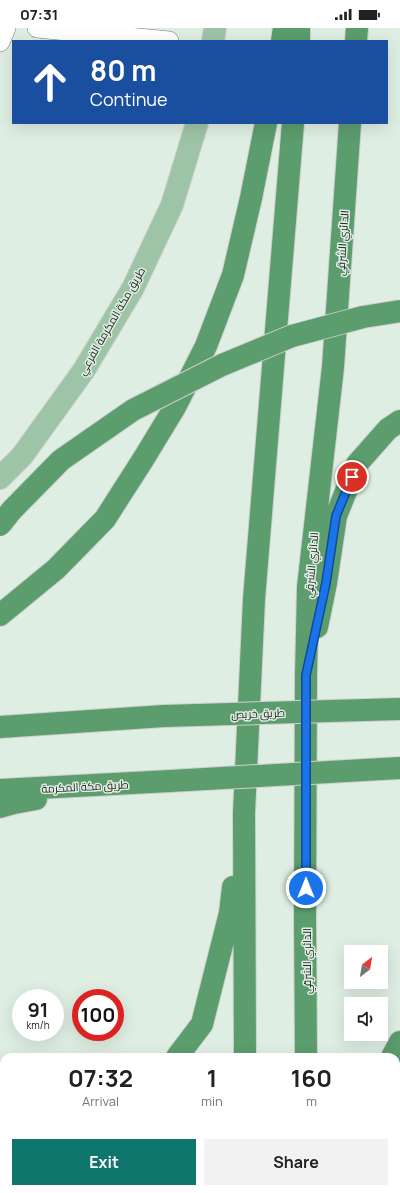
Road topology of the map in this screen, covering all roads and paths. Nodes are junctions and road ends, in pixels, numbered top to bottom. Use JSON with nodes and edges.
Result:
{"nodes":[{"id":1,"x":6,"y":28,"type":"edge"},
{"id":2,"x":37,"y":28,"type":"edge"},
{"id":3,"x":215,"y":28,"type":"edge"},
{"id":4,"x":284,"y":28,"type":"edge"},
{"id":5,"x":300,"y":28,"type":"edge"},
{"id":6,"x":356,"y":28,"type":"edge"},
{"id":7,"x":159,"y":40,"type":"edge"},
{"id":8,"x":213,"y":40,"type":"edge"},
{"id":9,"x":282,"y":40,"type":"edge"},
{"id":10,"x":299,"y":40,"type":"edge"},
{"id":11,"x":356,"y":40,"type":"edge"},
{"id":12,"x":0,"y":42,"type":"edge"},
{"id":13,"x":198,"y":124,"type":"edge"},
{"id":14,"x":266,"y":124,"type":"edge"},
{"id":15,"x":293,"y":124,"type":"edge"},
{"id":16,"x":350,"y":124,"type":"edge"},
{"id":17,"x":400,"y":312,"type":"edge"},
{"id":18,"x":400,"y":421,"type":"edge"},
{"id":19,"x":0,"y":478,"type":"edge"},
{"id":20,"x":0,"y":525,"type":"edge"},
{"id":21,"x":0,"y":615,"type":"edge"},
{"id":22,"x":306,"y":675,"type":"junction"},
{"id":23,"x":400,"y":708,"type":"edge"},
{"id":24,"x":0,"y":727,"type":"edge"},
{"id":25,"x":400,"y":768,"type":"edge"},
{"id":26,"x":118,"y":784,"type":"junction"},
{"id":27,"x":0,"y":790,"type":"edge"},
{"id":28,"x":0,"y":807,"type":"edge"},
{"id":29,"x":244,"y":813,"type":"junction"},
{"id":30,"x":400,"y":1042,"type":"edge"},
{"id":31,"x":180,"y":1053,"type":"edge"},
{"id":32,"x":245,"y":1053,"type":"edge"},
{"id":33,"x":306,"y":1053,"type":"edge"},
{"id":34,"x":394,"y":1053,"type":"edge"}],
"edges":[{"from":1,"to":12,"type":"street"},
{"from":2,"to":7,"type":"street"},
{"from":3,"to":8,"type":"main road"},
{"from":4,"to":9,"type":"highway"},
{"from":5,"to":10,"type":"highway"},
{"from":6,"to":11,"type":"highway"},
{"from":13,"to":19,"type":"main road","name":"طريق مكة المكرمة الفرعي"},
{"from":14,"to":21,"type":"highway"},
{"from":15,"to":29,"type":"highway"},
{"from":16,"to":22,"type":"highway","name":"الدائري الشرقي"},
{"from":17,"to":20,"type":"highway","bridge":true},
{"from":18,"to":22,"type":"highway"},
{"from":22,"to":33,"type":"highway","name":"الدائري الشرقي"},
{"from":23,"to":24,"type":"highway","name":"طريق خريص","bridge":true},
{"from":25,"to":26,"type":"highway","name":"طريق مكة المكرمة","bridge":true},
{"from":26,"to":27,"type":"highway","name":"طريق مكة المكرمة"},
{"from":26,"to":28,"type":"highway"},
{"from":29,"to":31,"type":"highway"},
{"from":29,"to":32,"type":"highway"},
{"from":30,"to":34,"type":"highway"}]}
